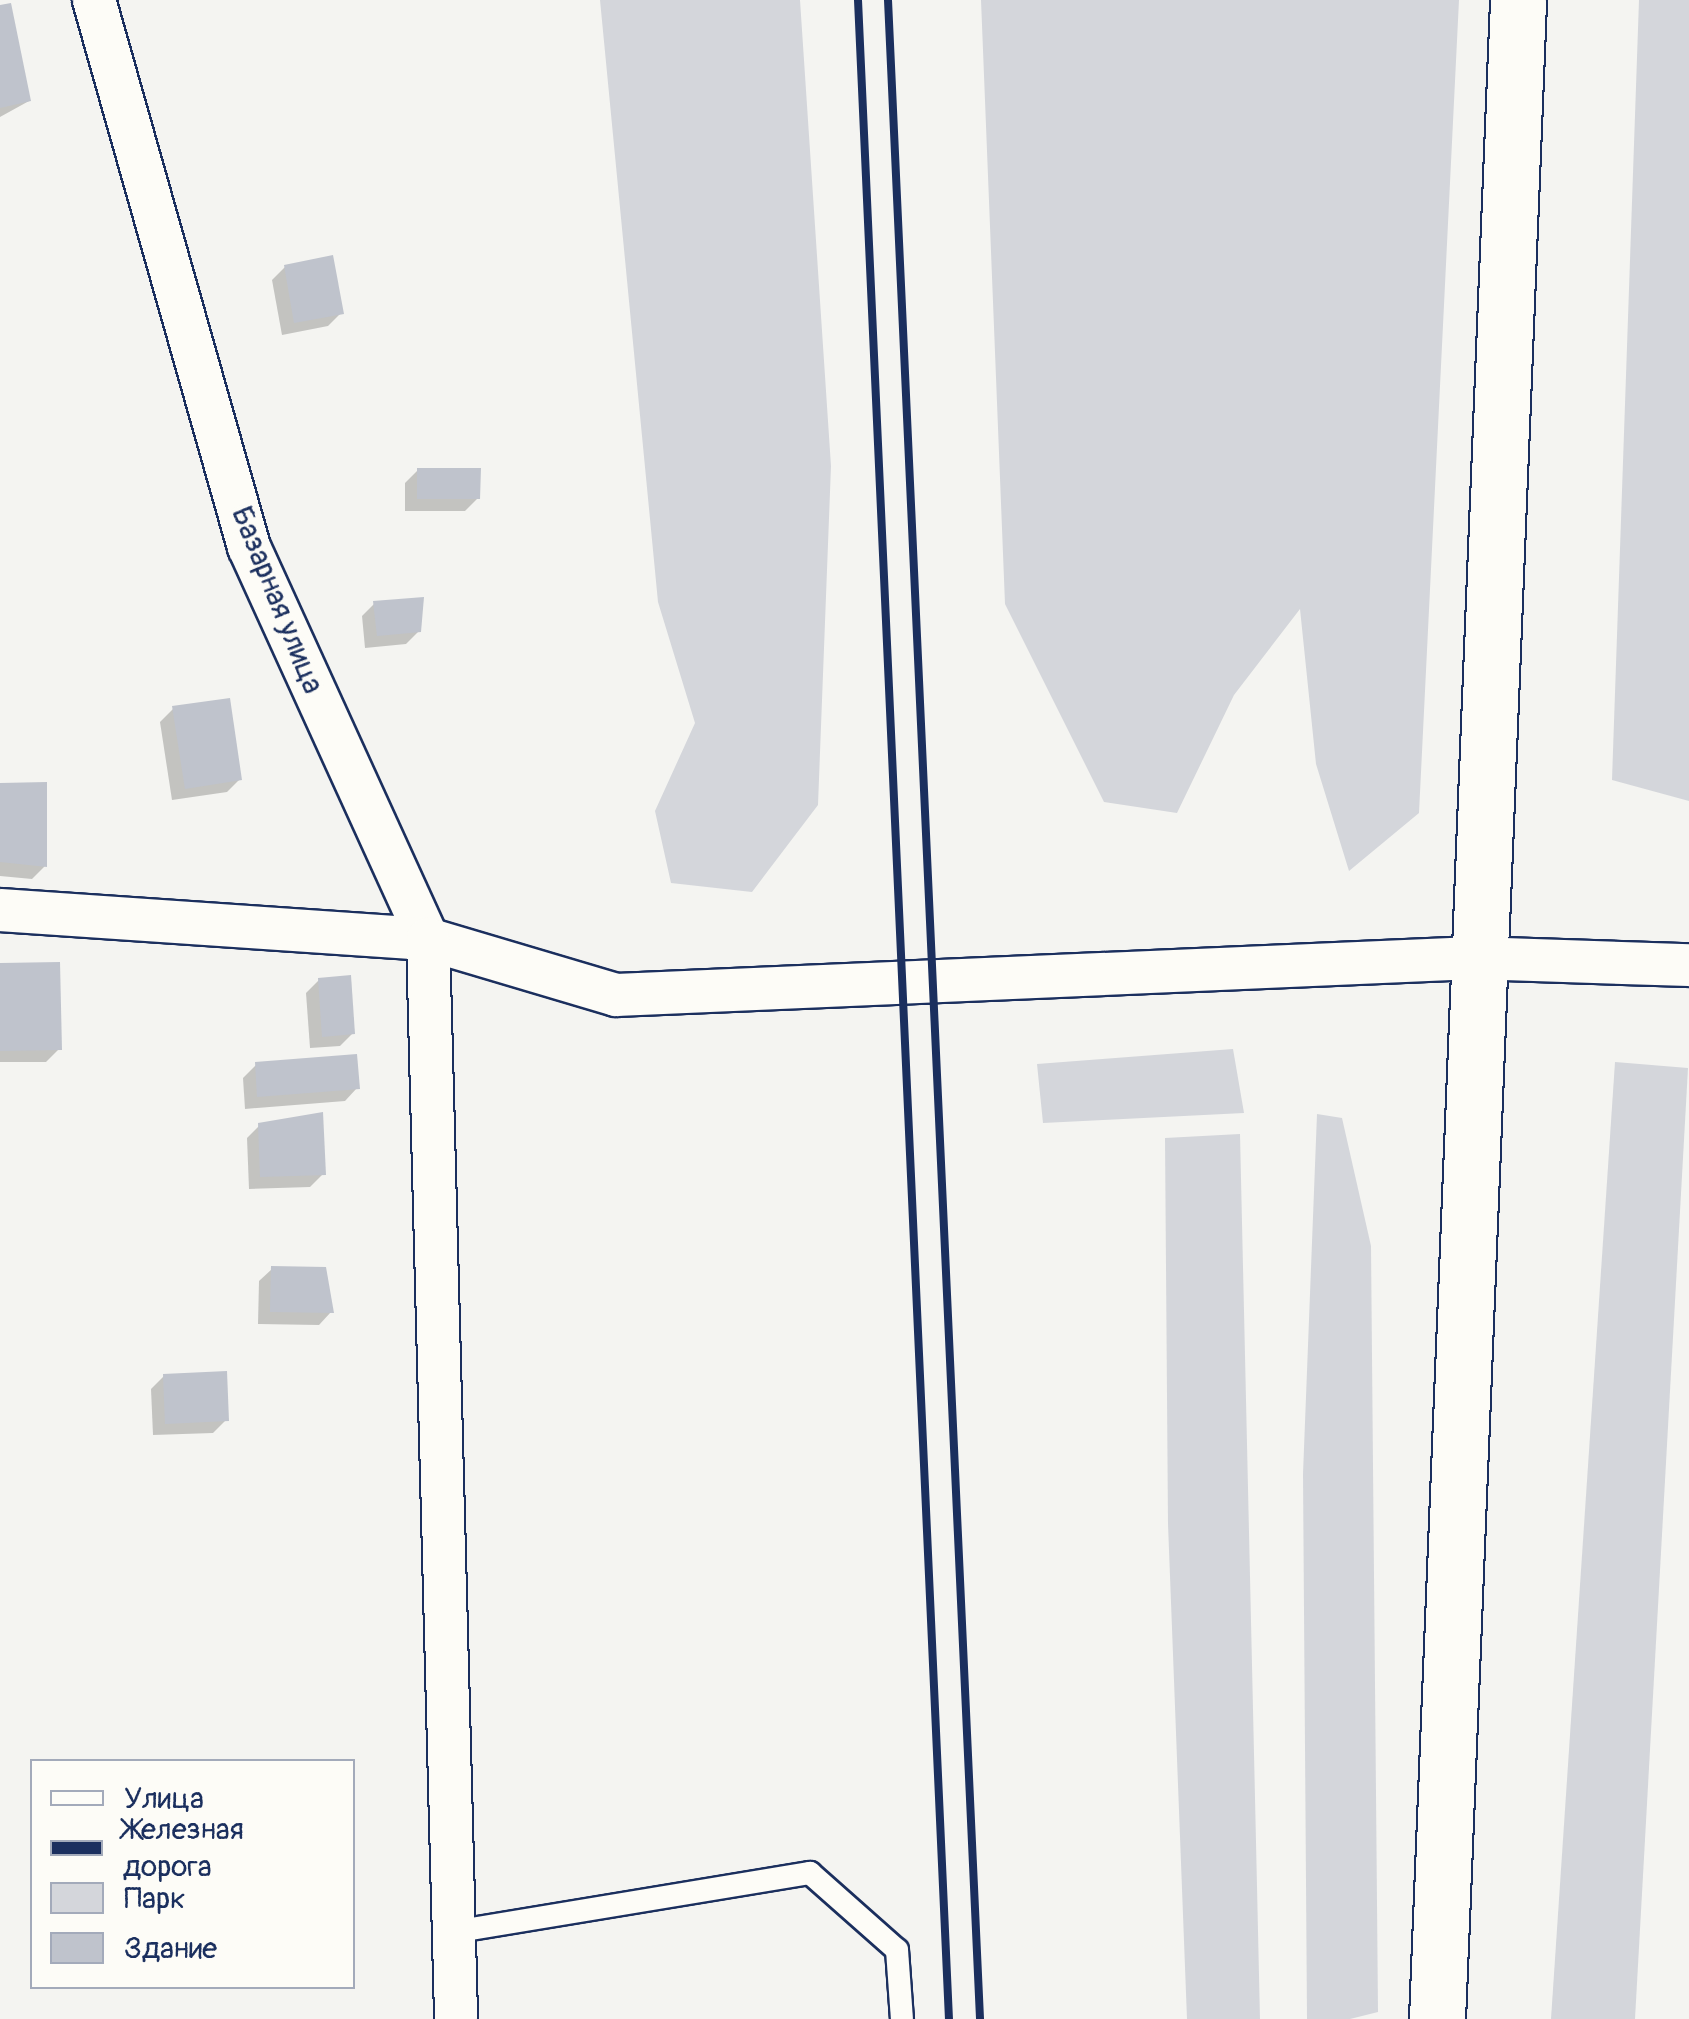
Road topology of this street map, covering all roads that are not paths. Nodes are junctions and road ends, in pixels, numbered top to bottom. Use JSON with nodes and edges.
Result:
{"nodes":[{"id":1,"x":94,"y":0,"type":"edge"},
{"id":2,"x":1518,"y":0,"type":"edge"},
{"id":3,"x":0,"y":910,"type":"edge"},
{"id":4,"x":428,"y":939,"type":"junction"},
{"id":5,"x":1474,"y":958,"type":"junction"},
{"id":6,"x":1689,"y":966,"type":"edge"},
{"id":7,"x":460,"y":1931,"type":"junction"},
{"id":8,"x":456,"y":2019,"type":"edge"},
{"id":9,"x":902,"y":2019,"type":"edge"},
{"id":10,"x":1438,"y":2019,"type":"edge"}],
"edges":[{"from":1,"to":4,"type":"street","name":"Базарная улица"},
{"from":2,"to":5,"type":"main road"},
{"from":3,"to":4,"type":"street"},
{"from":4,"to":5,"type":"street"},
{"from":4,"to":7,"type":"street"},
{"from":5,"to":6,"type":"street"},
{"from":5,"to":10,"type":"main road"},
{"from":7,"to":8,"type":"street"},
{"from":7,"to":9,"type":"lane"}]}
